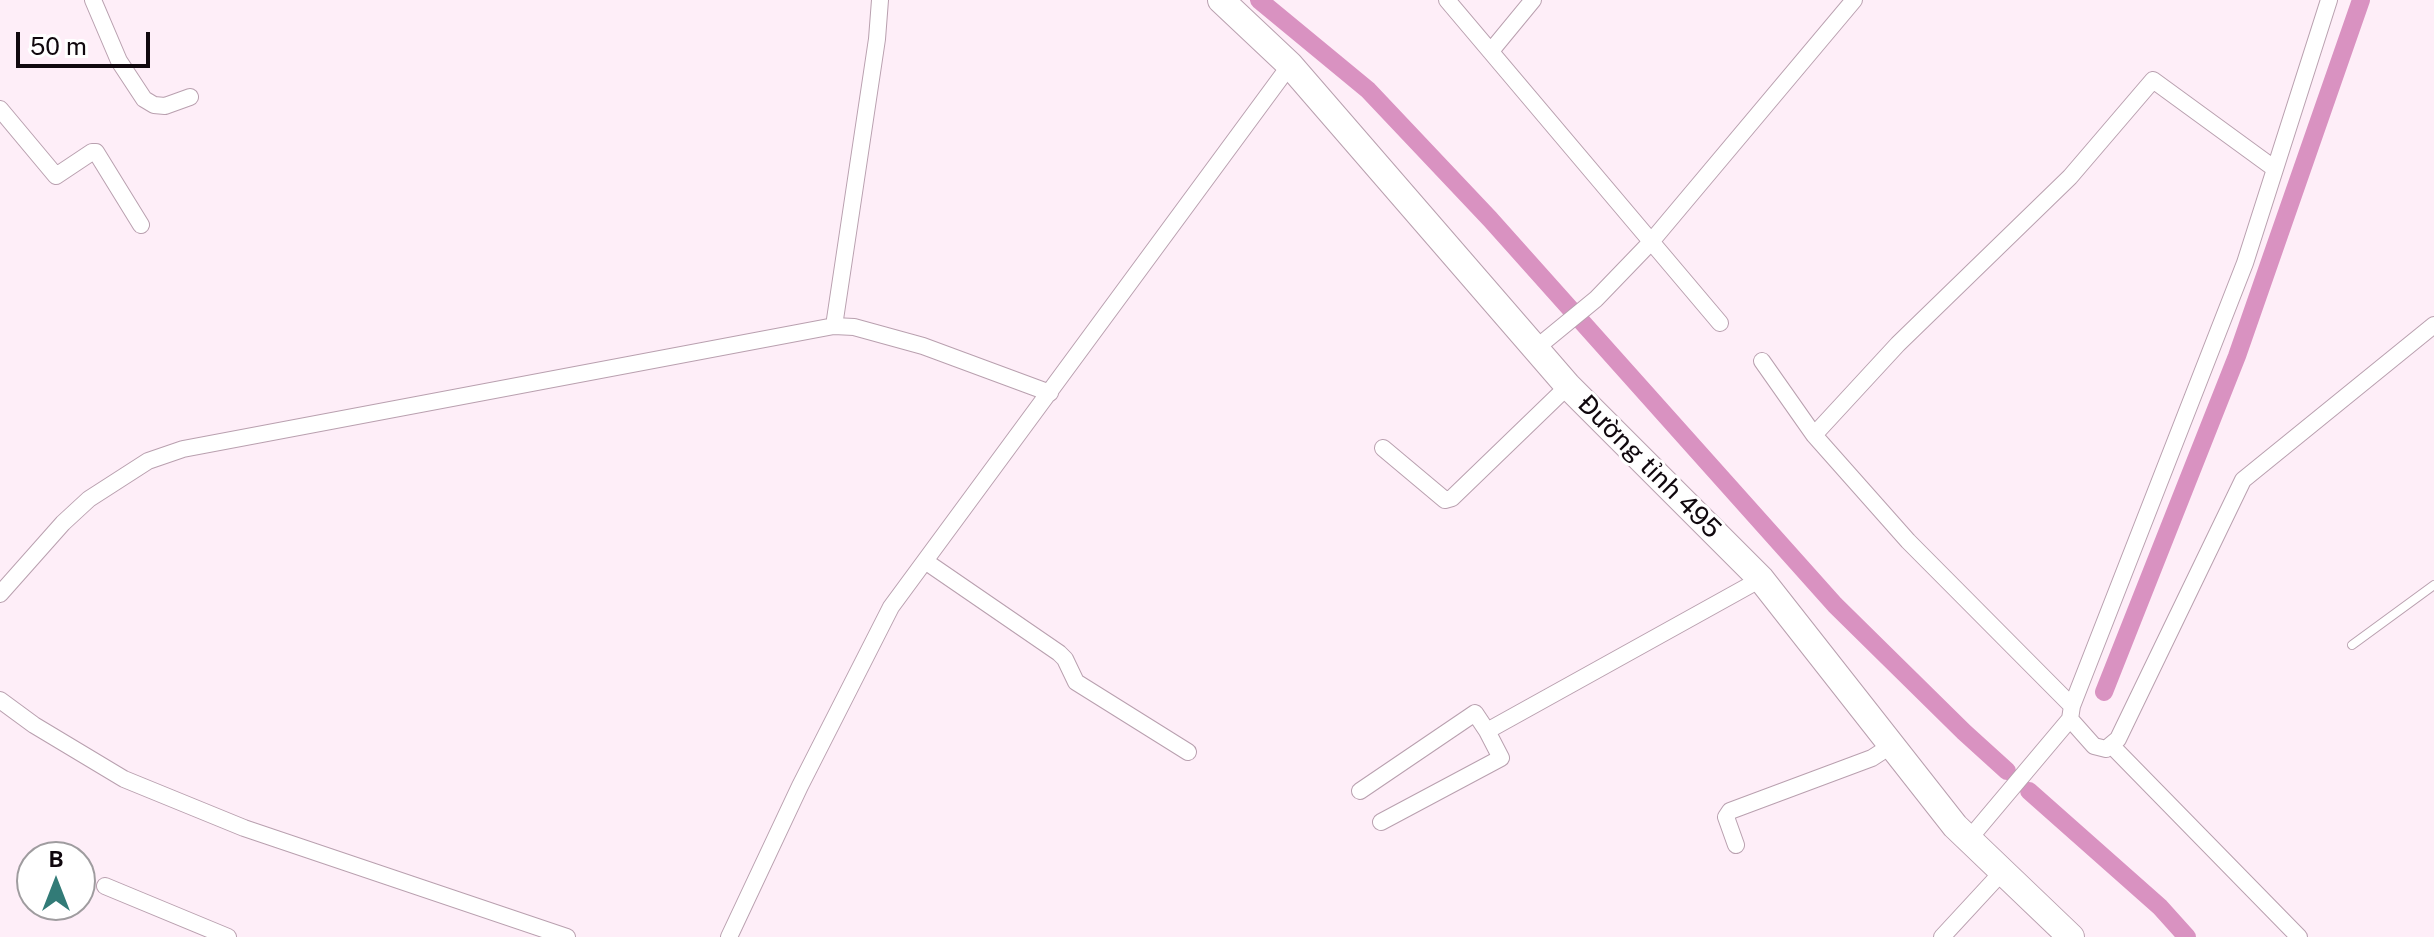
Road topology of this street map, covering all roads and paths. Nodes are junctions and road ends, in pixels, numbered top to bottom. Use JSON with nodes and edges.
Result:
{"nodes":[{"id":1,"x":93,"y":0,"type":"edge"},
{"id":2,"x":880,"y":0,"type":"edge"},
{"id":3,"x":1221,"y":0,"type":"edge"},
{"id":4,"x":1447,"y":0,"type":"edge"},
{"id":5,"x":1533,"y":0,"type":"edge"},
{"id":6,"x":1854,"y":0,"type":"edge"},
{"id":7,"x":2329,"y":0,"type":"edge"},
{"id":8,"x":1491,"y":51,"type":"junction"},
{"id":9,"x":1290,"y":65,"type":"junction"},
{"id":10,"x":190,"y":97,"type":"dead end"},
{"id":11,"x":2,"y":115,"type":"edge"},
{"id":12,"x":2271,"y":167,"type":"junction"},
{"id":13,"x":141,"y":225,"type":"dead end"},
{"id":14,"x":1650,"y":243,"type":"junction"},
{"id":15,"x":1720,"y":323,"type":"dead end"},
{"id":16,"x":2434,"y":325,"type":"edge"},
{"id":17,"x":834,"y":326,"type":"junction"},
{"id":18,"x":1535,"y":349,"type":"junction"},
{"id":19,"x":1762,"y":361,"type":"dead end"},
{"id":20,"x":1568,"y":386,"type":"junction"},
{"id":21,"x":1050,"y":393,"type":"junction"},
{"id":22,"x":1814,"y":435,"type":"junction"},
{"id":23,"x":1383,"y":448,"type":"dead end"},
{"id":24,"x":925,"y":561,"type":"junction"},
{"id":25,"x":1761,"y":579,"type":"junction"},
{"id":26,"x":2434,"y":585,"type":"edge"},
{"id":27,"x":0,"y":594,"type":"edge"},
{"id":28,"x":2352,"y":645,"type":"dead end"},
{"id":29,"x":0,"y":700,"type":"edge"},
{"id":30,"x":2071,"y":712,"type":"junction"},
{"id":31,"x":1487,"y":731,"type":"junction"},
{"id":32,"x":1892,"y":745,"type":"junction"},
{"id":33,"x":2111,"y":745,"type":"junction"},
{"id":34,"x":1188,"y":752,"type":"dead end"},
{"id":35,"x":1360,"y":791,"type":"dead end"},
{"id":36,"x":1381,"y":822,"type":"dead end"},
{"id":37,"x":1969,"y":839,"type":"junction"},
{"id":38,"x":1736,"y":845,"type":"dead end"},
{"id":39,"x":2003,"y":871,"type":"junction"},
{"id":40,"x":105,"y":886,"type":"dead end"},
{"id":41,"x":228,"y":937,"type":"edge"},
{"id":42,"x":567,"y":937,"type":"edge"},
{"id":43,"x":729,"y":937,"type":"edge"},
{"id":44,"x":1942,"y":937,"type":"edge"},
{"id":45,"x":2071,"y":937,"type":"edge"},
{"id":46,"x":2299,"y":937,"type":"edge"}],
"edges":[{"from":1,"to":10,"type":"street"},
{"from":2,"to":17,"type":"street"},
{"from":3,"to":9,"type":"main road","name":"Đường tỉnh 495"},
{"from":4,"to":8,"type":"street"},
{"from":5,"to":8,"type":"street"},
{"from":6,"to":14,"type":"street"},
{"from":7,"to":12,"type":"street"},
{"from":8,"to":14,"type":"street"},
{"from":9,"to":18,"type":"main road","name":"Đường tỉnh 495"},
{"from":9,"to":21,"type":"street"},
{"from":11,"to":13,"type":"street"},
{"from":12,"to":22,"type":"street"},
{"from":12,"to":30,"type":"street"},
{"from":14,"to":15,"type":"street"},
{"from":14,"to":18,"type":"street"},
{"from":16,"to":33,"type":"street"},
{"from":17,"to":21,"type":"street"},
{"from":17,"to":27,"type":"street"},
{"from":18,"to":20,"type":"main road","name":"Đường tỉnh 495"},
{"from":19,"to":22,"type":"street"},
{"from":20,"to":23,"type":"street"},
{"from":20,"to":25,"type":"main road","name":"Đường tỉnh 495"},
{"from":21,"to":24,"type":"street"},
{"from":22,"to":30,"type":"street"},
{"from":24,"to":34,"type":"street"},
{"from":24,"to":43,"type":"street"},
{"from":25,"to":31,"type":"street"},
{"from":25,"to":32,"type":"main road","name":"Đường tỉnh 495"},
{"from":26,"to":28,"type":"lane"},
{"from":29,"to":42,"type":"street"},
{"from":30,"to":33,"type":"street"},
{"from":30,"to":37,"type":"street"},
{"from":31,"to":35,"type":"street"},
{"from":31,"to":36,"type":"street"},
{"from":32,"to":37,"type":"main road","name":"Đường tỉnh 495"},
{"from":32,"to":38,"type":"street"},
{"from":33,"to":46,"type":"street"},
{"from":37,"to":39,"type":"main road","name":"Đường tỉnh 495"},
{"from":39,"to":44,"type":"street"},
{"from":39,"to":45,"type":"main road","name":"Đường tỉnh 495"},
{"from":40,"to":41,"type":"street"}]}
